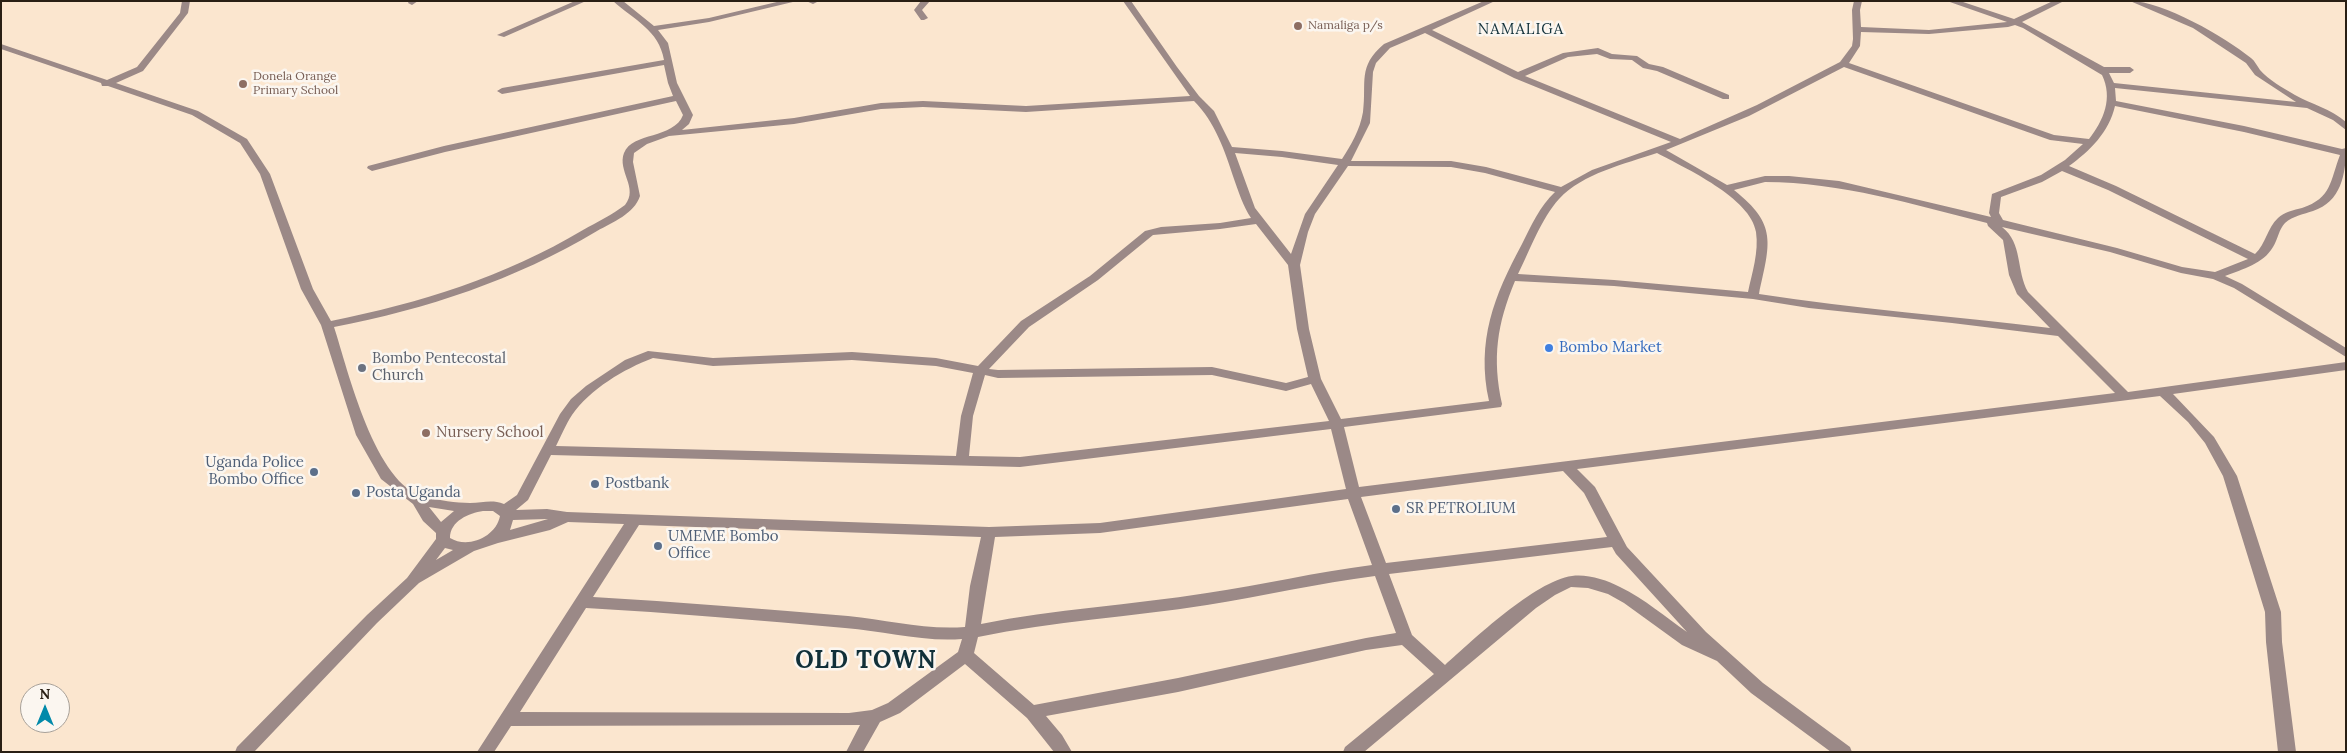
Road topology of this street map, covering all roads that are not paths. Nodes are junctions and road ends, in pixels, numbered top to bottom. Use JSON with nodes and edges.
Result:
{"nodes":[{"id":1,"x":186,"y":1,"type":"edge"},
{"id":2,"x":582,"y":1,"type":"edge"},
{"id":3,"x":617,"y":1,"type":"edge"},
{"id":4,"x":793,"y":1,"type":"edge"},
{"id":5,"x":926,"y":1,"type":"edge"},
{"id":6,"x":1127,"y":1,"type":"edge"},
{"id":7,"x":1491,"y":1,"type":"edge"},
{"id":8,"x":1858,"y":1,"type":"edge"},
{"id":9,"x":1951,"y":1,"type":"edge"},
{"id":10,"x":2060,"y":1,"type":"edge"},
{"id":11,"x":2134,"y":1,"type":"edge"},
{"id":12,"x":924,"y":18,"type":"dead end"},
{"id":13,"x":2017,"y":22,"type":"junction"},
{"id":14,"x":651,"y":29,"type":"junction"},
{"id":15,"x":1859,"y":29,"type":"junction"},
{"id":16,"x":1426,"y":30,"type":"junction"},
{"id":17,"x":501,"y":35,"type":"dead end"},
{"id":18,"x":1,"y":46,"type":"edge"},
{"id":19,"x":667,"y":62,"type":"junction"},
{"id":20,"x":1843,"y":64,"type":"junction"},
{"id":21,"x":2102,"y":70,"type":"junction"},
{"id":22,"x":2130,"y":70,"type":"dead end"},
{"id":23,"x":1517,"y":76,"type":"junction"},
{"id":24,"x":105,"y":84,"type":"junction"},
{"id":25,"x":2110,"y":85,"type":"junction"},
{"id":26,"x":502,"y":91,"type":"dead end"},
{"id":27,"x":680,"y":97,"type":"junction"},
{"id":28,"x":1726,"y":97,"type":"dead end"},
{"id":29,"x":1196,"y":98,"type":"junction"},
{"id":30,"x":2112,"y":103,"type":"junction"},
{"id":31,"x":2318,"y":108,"type":"junction"},
{"id":32,"x":2346,"y":126,"type":"edge"},
{"id":33,"x":666,"y":135,"type":"junction"},
{"id":34,"x":1679,"y":142,"type":"junction"},
{"id":35,"x":2090,"y":142,"type":"junction"},
{"id":36,"x":1229,"y":150,"type":"junction"},
{"id":37,"x":1658,"y":150,"type":"junction"},
{"id":38,"x":2345,"y":152,"type":"edge"},
{"id":39,"x":1347,"y":163,"type":"junction"},
{"id":40,"x":2062,"y":167,"type":"junction"},
{"id":41,"x":372,"y":168,"type":"dead end"},
{"id":42,"x":1725,"y":189,"type":"junction"},
{"id":43,"x":1562,"y":191,"type":"junction"},
{"id":44,"x":1258,"y":220,"type":"junction"},
{"id":45,"x":1997,"y":226,"type":"junction"},
{"id":46,"x":2256,"y":258,"type":"junction"},
{"id":47,"x":1294,"y":265,"type":"junction"},
{"id":48,"x":2216,"y":276,"type":"junction"},
{"id":49,"x":1512,"y":277,"type":"junction"},
{"id":50,"x":1753,"y":296,"type":"junction"},
{"id":51,"x":327,"y":326,"type":"junction"},
{"id":52,"x":2061,"y":333,"type":"junction"},
{"id":53,"x":2346,"y":354,"type":"edge"},
{"id":54,"x":2346,"y":366,"type":"edge"},
{"id":55,"x":980,"y":371,"type":"junction"},
{"id":56,"x":1315,"y":379,"type":"junction"},
{"id":57,"x":2162,"y":391,"type":"junction"},
{"id":58,"x":2124,"y":396,"type":"junction"},
{"id":59,"x":1336,"y":424,"type":"junction"},
{"id":60,"x":547,"y":450,"type":"junction"},
{"id":61,"x":962,"y":462,"type":"junction"},
{"id":62,"x":1566,"y":466,"type":"junction"},
{"id":63,"x":1353,"y":493,"type":"junction"},
{"id":64,"x":419,"y":501,"type":"junction"},
{"id":65,"x":471,"y":508,"type":"junction"},
{"id":66,"x":506,"y":512,"type":"junction"},
{"id":67,"x":567,"y":517,"type":"junction"},
{"id":68,"x":634,"y":519,"type":"junction"},
{"id":69,"x":989,"y":532,"type":"junction"},
{"id":70,"x":443,"y":535,"type":"junction"},
{"id":71,"x":492,"y":539,"type":"junction"},
{"id":72,"x":1617,"y":541,"type":"junction"},
{"id":73,"x":470,"y":547,"type":"junction"},
{"id":74,"x":1382,"y":571,"type":"junction"},
{"id":75,"x":412,"y":582,"type":"junction"},
{"id":76,"x":582,"y":602,"type":"junction"},
{"id":77,"x":972,"y":632,"type":"junction"},
{"id":78,"x":1404,"y":638,"type":"junction"},
{"id":79,"x":965,"y":655,"type":"junction"},
{"id":80,"x":1721,"y":656,"type":"junction"},
{"id":81,"x":1445,"y":675,"type":"junction"},
{"id":82,"x":1032,"y":712,"type":"junction"},
{"id":83,"x":874,"y":717,"type":"junction"},
{"id":84,"x":507,"y":719,"type":"junction"},
{"id":85,"x":243,"y":752,"type":"edge"},
{"id":86,"x":485,"y":752,"type":"edge"},
{"id":87,"x":854,"y":752,"type":"edge"},
{"id":88,"x":1064,"y":752,"type":"edge"},
{"id":89,"x":1351,"y":752,"type":"edge"},
{"id":90,"x":1844,"y":752,"type":"edge"},
{"id":91,"x":2287,"y":752,"type":"edge"}],
"edges":[{"from":1,"to":24,"type":"street"},
{"from":2,"to":17,"type":"street"},
{"from":3,"to":14,"type":"street"},
{"from":4,"to":14,"type":"street"},
{"from":5,"to":12,"type":"street"},
{"from":6,"to":29,"type":"street"},
{"from":7,"to":16,"type":"street"},
{"from":8,"to":15,"type":"street"},
{"from":9,"to":13,"type":"street"},
{"from":10,"to":13,"type":"street"},
{"from":11,"to":31,"type":"street"},
{"from":13,"to":15,"type":"street"},
{"from":13,"to":21,"type":"street"},
{"from":14,"to":19,"type":"street"},
{"from":15,"to":20,"type":"street"},
{"from":16,"to":23,"type":"street"},
{"from":16,"to":39,"type":"street"},
{"from":18,"to":24,"type":"street"},
{"from":19,"to":26,"type":"street"},
{"from":19,"to":27,"type":"street"},
{"from":20,"to":34,"type":"street"},
{"from":20,"to":35,"type":"street"},
{"from":21,"to":22,"type":"street"},
{"from":21,"to":25,"type":"street"},
{"from":23,"to":28,"type":"street"},
{"from":23,"to":34,"type":"street"},
{"from":24,"to":51,"type":"street"},
{"from":25,"to":30,"type":"street"},
{"from":25,"to":31,"type":"street"},
{"from":27,"to":33,"type":"street"},
{"from":27,"to":41,"type":"street"},
{"from":29,"to":33,"type":"street"},
{"from":29,"to":36,"type":"street"},
{"from":30,"to":35,"type":"street"},
{"from":30,"to":38,"type":"street"},
{"from":31,"to":32,"type":"street"},
{"from":33,"to":51,"type":"street"},
{"from":34,"to":37,"type":"street"},
{"from":35,"to":40,"type":"street"},
{"from":36,"to":39,"type":"street"},
{"from":36,"to":44,"type":"street"},
{"from":37,"to":42,"type":"street"},
{"from":37,"to":43,"type":"street"},
{"from":38,"to":46,"type":"street"},
{"from":39,"to":43,"type":"street"},
{"from":39,"to":47,"type":"street"},
{"from":40,"to":45,"type":"street"},
{"from":40,"to":46,"type":"street"},
{"from":42,"to":45,"type":"street"},
{"from":42,"to":50,"type":"street"},
{"from":43,"to":49,"type":"street"},
{"from":44,"to":47,"type":"street"},
{"from":44,"to":55,"type":"street"},
{"from":45,"to":48,"type":"street"},
{"from":45,"to":52,"type":"street"},
{"from":46,"to":48,"type":"street"},
{"from":47,"to":56,"type":"street"},
{"from":48,"to":53,"type":"street"},
{"from":49,"to":50,"type":"street"},
{"from":49,"to":59,"type":"street"},
{"from":50,"to":52,"type":"street"},
{"from":51,"to":64,"type":"street"},
{"from":52,"to":58,"type":"street"},
{"from":54,"to":57,"type":"street"},
{"from":55,"to":56,"type":"street"},
{"from":55,"to":60,"type":"street"},
{"from":55,"to":61,"type":"street"},
{"from":56,"to":59,"type":"street"},
{"from":57,"to":58,"type":"street"},
{"from":57,"to":91,"type":"street"},
{"from":58,"to":62,"type":"street"},
{"from":59,"to":61,"type":"street"},
{"from":59,"to":63,"type":"street"},
{"from":60,"to":61,"type":"street"},
{"from":60,"to":66,"type":"street"},
{"from":62,"to":63,"type":"street"},
{"from":62,"to":72,"type":"street"},
{"from":63,"to":69,"type":"street"},
{"from":63,"to":74,"type":"street"},
{"from":64,"to":65,"type":"street"},
{"from":64,"to":70,"type":"street"},
{"from":65,"to":66,"type":"street"},
{"from":65,"to":70,"type":"street"},
{"from":66,"to":67,"type":"street"},
{"from":66,"to":71,"type":"street"},
{"from":67,"to":68,"type":"street"},
{"from":67,"to":71,"type":"street"},
{"from":68,"to":69,"type":"street"},
{"from":68,"to":76,"type":"street"},
{"from":69,"to":77,"type":"street"},
{"from":70,"to":73,"type":"street"},
{"from":70,"to":75,"type":"street"},
{"from":71,"to":73,"type":"street"},
{"from":72,"to":74,"type":"street"},
{"from":72,"to":80,"type":"street"},
{"from":73,"to":75,"type":"street"},
{"from":74,"to":77,"type":"street"},
{"from":74,"to":78,"type":"street"},
{"from":75,"to":85,"type":"street"},
{"from":76,"to":77,"type":"street"},
{"from":76,"to":84,"type":"street"},
{"from":77,"to":79,"type":"street"},
{"from":78,"to":81,"type":"street"},
{"from":78,"to":82,"type":"street"},
{"from":79,"to":82,"type":"street"},
{"from":79,"to":83,"type":"street"},
{"from":80,"to":81,"type":"street"},
{"from":80,"to":90,"type":"street"},
{"from":81,"to":89,"type":"street"},
{"from":82,"to":88,"type":"street"},
{"from":83,"to":84,"type":"street"},
{"from":83,"to":87,"type":"street"},
{"from":84,"to":86,"type":"street"}]}
